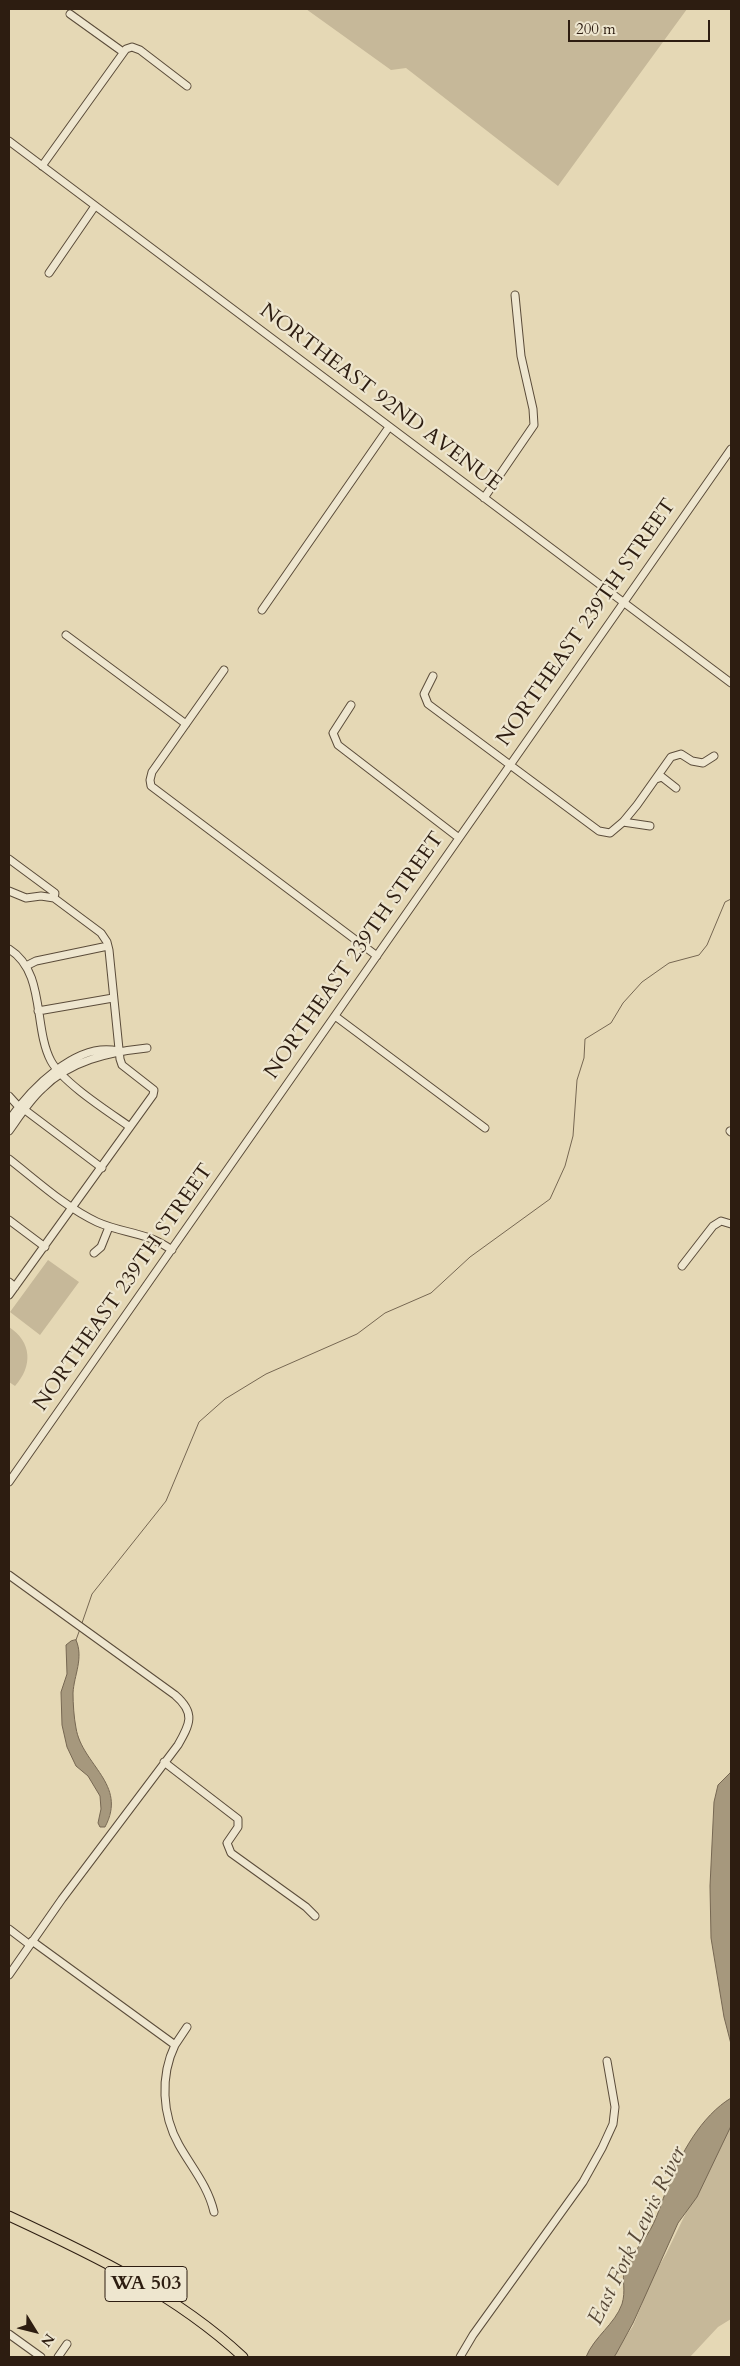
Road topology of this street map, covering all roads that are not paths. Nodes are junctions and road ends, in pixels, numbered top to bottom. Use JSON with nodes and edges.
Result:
{"nodes":[{"id":1,"x":70,"y":14,"type":"dead end"},
{"id":2,"x":123,"y":52,"type":"junction"},
{"id":3,"x":187,"y":86,"type":"dead end"},
{"id":4,"x":9,"y":141,"type":"edge"},
{"id":5,"x":42,"y":166,"type":"junction"},
{"id":6,"x":95,"y":206,"type":"junction"},
{"id":7,"x":48,"y":273,"type":"dead end"},
{"id":8,"x":515,"y":295,"type":"dead end"},
{"id":9,"x":389,"y":426,"type":"junction"},
{"id":10,"x":731,"y":449,"type":"edge"},
{"id":11,"x":484,"y":498,"type":"junction"},
{"id":12,"x":623,"y":602,"type":"junction"},
{"id":13,"x":262,"y":610,"type":"dead end"},
{"id":14,"x":66,"y":635,"type":"dead end"},
{"id":15,"x":224,"y":670,"type":"dead end"},
{"id":16,"x":433,"y":676,"type":"dead end"},
{"id":17,"x":731,"y":683,"type":"edge"},
{"id":18,"x":351,"y":705,"type":"dead end"},
{"id":19,"x":186,"y":724,"type":"junction"},
{"id":20,"x":714,"y":756,"type":"dead end"},
{"id":21,"x":510,"y":764,"type":"junction"},
{"id":22,"x":656,"y":779,"type":"junction"},
{"id":23,"x":676,"y":788,"type":"dead end"},
{"id":24,"x":623,"y":822,"type":"junction"},
{"id":25,"x":650,"y":826,"type":"dead end"},
{"id":26,"x":459,"y":838,"type":"junction"},
{"id":27,"x":9,"y":859,"type":"edge"},
{"id":28,"x":9,"y":891,"type":"edge"},
{"id":29,"x":54,"y":898,"type":"junction"},
{"id":30,"x":108,"y":946,"type":"junction"},
{"id":31,"x":9,"y":948,"type":"edge"},
{"id":32,"x":377,"y":956,"type":"junction"},
{"id":33,"x":26,"y":966,"type":"junction"},
{"id":34,"x":113,"y":998,"type":"junction"},
{"id":35,"x":38,"y":1011,"type":"junction"},
{"id":36,"x":335,"y":1016,"type":"junction"},
{"id":37,"x":147,"y":1048,"type":"dead end"},
{"id":38,"x":118,"y":1051,"type":"junction"},
{"id":39,"x":59,"y":1071,"type":"junction"},
{"id":40,"x":9,"y":1096,"type":"edge"},
{"id":41,"x":22,"y":1108,"type":"junction"},
{"id":42,"x":9,"y":1120,"type":"edge"},
{"id":43,"x":130,"y":1127,"type":"junction"},
{"id":44,"x":485,"y":1128,"type":"dead end"},
{"id":45,"x":9,"y":1131,"type":"edge"},
{"id":46,"x":9,"y":1159,"type":"edge"},
{"id":47,"x":102,"y":1168,"type":"junction"},
{"id":48,"x":73,"y":1208,"type":"junction"},
{"id":49,"x":9,"y":1220,"type":"edge"},
{"id":50,"x":731,"y":1224,"type":"edge"},
{"id":51,"x":109,"y":1227,"type":"junction"},
{"id":52,"x":45,"y":1247,"type":"junction"},
{"id":53,"x":172,"y":1250,"type":"junction"},
{"id":54,"x":94,"y":1252,"type":"dead end"},
{"id":55,"x":682,"y":1266,"type":"dead end"},
{"id":56,"x":12,"y":1285,"type":"edge"},
{"id":57,"x":9,"y":1296,"type":"edge"},
{"id":58,"x":9,"y":1482,"type":"edge"},
{"id":59,"x":9,"y":1575,"type":"edge"},
{"id":60,"x":164,"y":1762,"type":"junction"},
{"id":61,"x":315,"y":1916,"type":"dead end"},
{"id":62,"x":9,"y":1929,"type":"edge"},
{"id":63,"x":31,"y":1943,"type":"junction"},
{"id":64,"x":9,"y":1975,"type":"edge"},
{"id":65,"x":187,"y":2027,"type":"dead end"},
{"id":66,"x":175,"y":2045,"type":"junction"},
{"id":67,"x":607,"y":2061,"type":"dead end"},
{"id":68,"x":214,"y":2212,"type":"dead end"},
{"id":69,"x":9,"y":2216,"type":"edge"},
{"id":70,"x":9,"y":2334,"type":"edge"},
{"id":71,"x":67,"y":2344,"type":"dead end"},
{"id":72,"x":41,"y":2357,"type":"edge"},
{"id":73,"x":58,"y":2357,"type":"edge"},
{"id":74,"x":243,"y":2357,"type":"edge"},
{"id":75,"x":460,"y":2357,"type":"edge"}],
"edges":[{"from":1,"to":2,"type":"street"},
{"from":2,"to":3,"type":"street"},
{"from":2,"to":5,"type":"street"},
{"from":4,"to":5,"type":"street","name":"NORTHEAST 92ND AVENUE"},
{"from":5,"to":6,"type":"street","name":"NORTHEAST 92ND AVENUE"},
{"from":6,"to":7,"type":"street"},
{"from":6,"to":9,"type":"street","name":"NORTHEAST 92ND AVENUE"},
{"from":8,"to":11,"type":"street"},
{"from":9,"to":11,"type":"street","name":"NORTHEAST 92ND AVENUE"},
{"from":9,"to":13,"type":"street"},
{"from":10,"to":12,"type":"street","name":"NORTHEAST 239TH STREET"},
{"from":11,"to":12,"type":"street","name":"NORTHEAST 92ND AVENUE"},
{"from":12,"to":17,"type":"street","name":"NORTHEAST 92ND AVENUE"},
{"from":12,"to":21,"type":"street","name":"NORTHEAST 239TH STREET"},
{"from":14,"to":19,"type":"street"},
{"from":15,"to":19,"type":"street"},
{"from":16,"to":21,"type":"street"},
{"from":18,"to":26,"type":"street"},
{"from":19,"to":32,"type":"street"},
{"from":20,"to":22,"type":"street"},
{"from":21,"to":24,"type":"street"},
{"from":21,"to":26,"type":"street","name":"NORTHEAST 239TH STREET"},
{"from":22,"to":23,"type":"street"},
{"from":22,"to":24,"type":"street"},
{"from":24,"to":25,"type":"street"},
{"from":26,"to":32,"type":"street","name":"NORTHEAST 239TH STREET"},
{"from":27,"to":29,"type":"street"},
{"from":28,"to":29,"type":"street"},
{"from":29,"to":30,"type":"street"},
{"from":30,"to":33,"type":"street"},
{"from":30,"to":34,"type":"street"},
{"from":31,"to":33,"type":"street"},
{"from":32,"to":36,"type":"street","name":"NORTHEAST 239TH STREET"},
{"from":33,"to":35,"type":"street"},
{"from":34,"to":35,"type":"street"},
{"from":34,"to":38,"type":"street"},
{"from":35,"to":39,"type":"street"},
{"from":36,"to":44,"type":"street"},
{"from":36,"to":53,"type":"street","name":"NORTHEAST 239TH STREET"},
{"from":37,"to":38,"type":"street"},
{"from":38,"to":39,"type":"street"},
{"from":38,"to":43,"type":"street"},
{"from":39,"to":41,"type":"street"},
{"from":39,"to":43,"type":"street"},
{"from":40,"to":41,"type":"street"},
{"from":41,"to":42,"type":"street"},
{"from":41,"to":45,"type":"street"},
{"from":41,"to":47,"type":"street"},
{"from":43,"to":47,"type":"street"},
{"from":46,"to":48,"type":"street"},
{"from":47,"to":48,"type":"street"},
{"from":48,"to":51,"type":"street"},
{"from":48,"to":52,"type":"street"},
{"from":49,"to":52,"type":"street"},
{"from":50,"to":55,"type":"street"},
{"from":51,"to":53,"type":"street"},
{"from":51,"to":54,"type":"street"},
{"from":52,"to":56,"type":"street"},
{"from":53,"to":58,"type":"street","name":"NORTHEAST 239TH STREET"},
{"from":56,"to":57,"type":"street"},
{"from":59,"to":60,"type":"street"},
{"from":60,"to":61,"type":"street"},
{"from":60,"to":63,"type":"street"},
{"from":62,"to":63,"type":"street"},
{"from":63,"to":64,"type":"street"},
{"from":63,"to":66,"type":"street"},
{"from":65,"to":66,"type":"street"},
{"from":66,"to":68,"type":"street"},
{"from":67,"to":75,"type":"street"},
{"from":69,"to":74,"type":"main road","number":"WA 503"},
{"from":70,"to":72,"type":"street"},
{"from":71,"to":73,"type":"street"}]}
